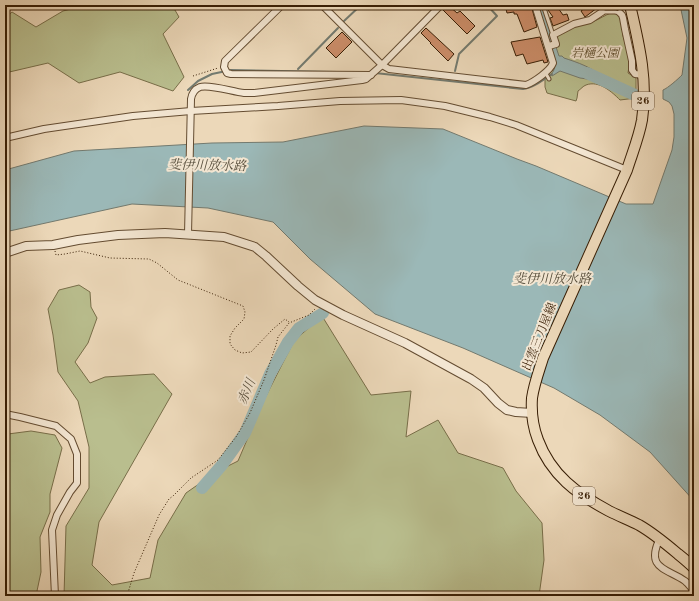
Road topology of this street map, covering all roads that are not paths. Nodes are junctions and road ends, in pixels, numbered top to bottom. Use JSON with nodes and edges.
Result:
{"nodes":[{"id":1,"x":282,"y":5,"type":"edge"},
{"id":2,"x":322,"y":5,"type":"edge"},
{"id":3,"x":441,"y":5,"type":"edge"},
{"id":4,"x":630,"y":5,"type":"edge"},
{"id":5,"x":540,"y":7,"type":"edge"},
{"id":6,"x":602,"y":12,"type":"joint"},
{"id":7,"x":620,"y":13,"type":"joint"},
{"id":8,"x":553,"y":35,"type":"junction"},
{"id":9,"x":551,"y":45,"type":"junction"},
{"id":10,"x":382,"y":65,"type":"junction"},
{"id":11,"x":372,"y":74,"type":"junction"},
{"id":12,"x":643,"y":75,"type":"junction"},
{"id":13,"x":191,"y":111,"type":"junction"},
{"id":14,"x":5,"y":138,"type":"edge"},
{"id":15,"x":627,"y":170,"type":"junction"},
{"id":16,"x":188,"y":234,"type":"junction"},
{"id":17,"x":5,"y":253,"type":"edge"},
{"id":18,"x":532,"y":413,"type":"junction"},
{"id":19,"x":5,"y":414,"type":"edge"},
{"id":20,"x":660,"y":538,"type":"junction"},
{"id":21,"x":694,"y":568,"type":"edge"},
{"id":22,"x":694,"y":591,"type":"edge"},
{"id":23,"x":55,"y":596,"type":"edge"}],
"edges":[{"from":1,"to":11,"type":"street"},
{"from":2,"to":10,"type":"street"},
{"from":3,"to":10,"type":"street"},
{"from":4,"to":12,"type":"main road","name":"出雲三刀屋線","number":"26"},
{"from":5,"to":8,"type":"lane"},
{"from":5,"to":9,"type":"street"},
{"from":6,"to":7,"type":"lane"},
{"from":6,"to":8,"type":"street"},
{"from":7,"to":12,"type":"street"},
{"from":8,"to":9,"type":"street"},
{"from":9,"to":10,"type":"street"},
{"from":10,"to":11,"type":"street"},
{"from":11,"to":13,"type":"street"},
{"from":12,"to":15,"type":"main road","name":"出雲三刀屋線","number":"26"},
{"from":13,"to":14,"type":"street"},
{"from":13,"to":15,"type":"street"},
{"from":13,"to":16,"type":"street"},
{"from":15,"to":18,"type":"main road","name":"出雲三刀屋線","number":"26"},
{"from":16,"to":17,"type":"street"},
{"from":16,"to":18,"type":"street"},
{"from":18,"to":20,"type":"main road","name":"出雲三刀屋線","number":"26"},
{"from":19,"to":23,"type":"street"},
{"from":20,"to":21,"type":"main road","name":"出雲三刀屋線","number":"26"},
{"from":20,"to":22,"type":"street"}]}
